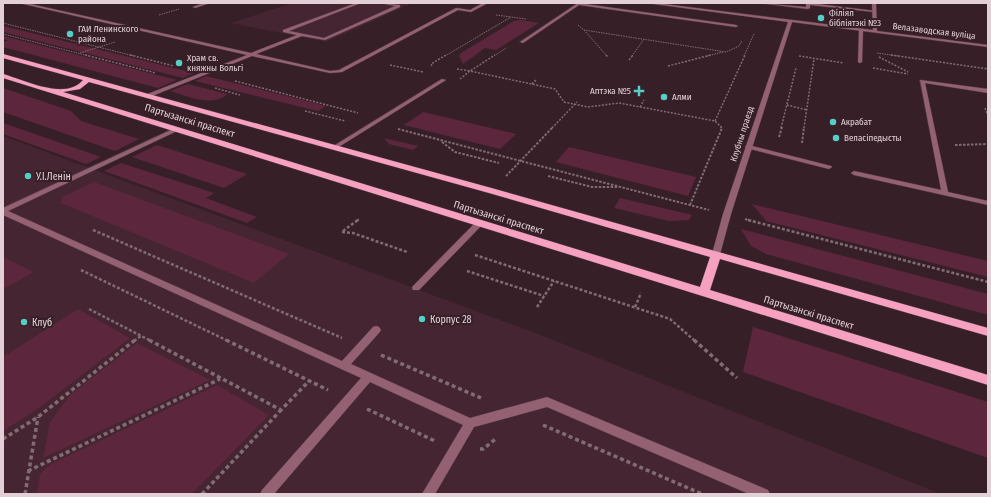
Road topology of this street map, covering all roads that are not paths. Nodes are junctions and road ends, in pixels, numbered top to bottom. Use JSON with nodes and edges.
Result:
{"nodes":[{"id":1,"x":21,"y":3,"type":"edge"},
{"id":2,"x":208,"y":3,"type":"edge"},
{"id":3,"x":359,"y":3,"type":"edge"},
{"id":4,"x":382,"y":3,"type":"edge"},
{"id":5,"x":486,"y":3,"type":"edge"},
{"id":6,"x":648,"y":3,"type":"edge"},
{"id":7,"x":761,"y":3,"type":"edge"},
{"id":8,"x":870,"y":3,"type":"edge"},
{"id":9,"x":874,"y":3,"type":"edge"},
{"id":10,"x":579,"y":4,"type":"edge"},
{"id":11,"x":665,"y":4,"type":"edge"},
{"id":12,"x":195,"y":7,"type":"road end"},
{"id":13,"x":874,"y":11,"type":"junction"},
{"id":14,"x":790,"y":21,"type":"junction"},
{"id":15,"x":736,"y":26,"type":"dead end"},
{"id":16,"x":861,"y":30,"type":"junction"},
{"id":17,"x":875,"y":32,"type":"junction"},
{"id":18,"x":301,"y":35,"type":"junction"},
{"id":19,"x":522,"y":42,"type":"dead end"},
{"id":20,"x":988,"y":46,"type":"edge"},
{"id":21,"x":251,"y":54,"type":"junction"},
{"id":22,"x":3,"y":56,"type":"edge"},
{"id":23,"x":860,"y":62,"type":"dead end"},
{"id":24,"x":3,"y":76,"type":"edge"},
{"id":25,"x":87,"y":79,"type":"junction"},
{"id":26,"x":444,"y":80,"type":"dead end"},
{"id":27,"x":51,"y":91,"type":"junction"},
{"id":28,"x":988,"y":91,"type":"edge"},
{"id":29,"x":147,"y":96,"type":"junction"},
{"id":30,"x":175,"y":130,"type":"junction"},
{"id":31,"x":335,"y":147,"type":"junction"},
{"id":32,"x":748,"y":147,"type":"junction"},
{"id":33,"x":829,"y":167,"type":"dead end"},
{"id":34,"x":854,"y":173,"type":"dead end"},
{"id":35,"x":945,"y":194,"type":"junction"},
{"id":36,"x":988,"y":203,"type":"edge"},
{"id":37,"x":3,"y":212,"type":"edge"},
{"id":38,"x":479,"y":224,"type":"junction"},
{"id":39,"x":716,"y":254,"type":"junction"},
{"id":40,"x":416,"y":288,"type":"dead end"},
{"id":41,"x":704,"y":293,"type":"junction"},
{"id":42,"x":376,"y":330,"type":"dead end"},
{"id":43,"x":988,"y":332,"type":"edge"},
{"id":44,"x":343,"y":366,"type":"junction"},
{"id":45,"x":368,"y":377,"type":"junction"},
{"id":46,"x":988,"y":380,"type":"edge"},
{"id":47,"x":470,"y":423,"type":"junction"},
{"id":48,"x":266,"y":494,"type":"edge"},
{"id":49,"x":428,"y":494,"type":"edge"},
{"id":50,"x":764,"y":494,"type":"edge"}],
"edges":[{"from":1,"to":21,"type":"street"},
{"from":2,"to":12,"type":"street"},
{"from":3,"to":18,"type":"street"},
{"from":4,"to":18,"type":"street"},
{"from":5,"to":21,"type":"street"},
{"from":6,"to":11,"type":"street","name":"Велазаводская вуліца"},
{"from":7,"to":13,"type":"street"},
{"from":8,"to":9,"type":"street"},
{"from":9,"to":13,"type":"street"},
{"from":10,"to":15,"type":"street"},
{"from":10,"to":19,"type":"street"},
{"from":11,"to":14,"type":"street","name":"Велазаводская вуліца"},
{"from":13,"to":17,"type":"street"},
{"from":14,"to":16,"type":"street","name":"Велазаводская вуліца"},
{"from":14,"to":32,"type":"street","name":"Клубны праезд"},
{"from":16,"to":17,"type":"street","name":"Велазаводская вуліца"},
{"from":16,"to":23,"type":"street"},
{"from":17,"to":20,"type":"street","name":"Велазаводская вуліца"},
{"from":18,"to":21,"type":"street"},
{"from":21,"to":29,"type":"street"},
{"from":22,"to":25,"type":"main road","name":"Партызанскі праспект"},
{"from":24,"to":27,"type":"main road","name":"Партызанскі праспект"},
{"from":25,"to":27,"type":"main road"},
{"from":25,"to":29,"type":"main road","name":"Партызанскі праспект"},
{"from":26,"to":31,"type":"street"},
{"from":27,"to":30,"type":"main road","name":"Партызанскі праспект"},
{"from":28,"to":35,"type":"street"},
{"from":29,"to":31,"type":"main road","name":"Партызанскі праспект"},
{"from":30,"to":37,"type":"street"},
{"from":30,"to":38,"type":"main road","name":"Партызанскі праспект"},
{"from":31,"to":39,"type":"main road","name":"Партызанскі праспект"},
{"from":32,"to":33,"type":"street"},
{"from":32,"to":39,"type":"street","name":"Клубны праезд"},
{"from":34,"to":35,"type":"street"},
{"from":35,"to":36,"type":"street"},
{"from":37,"to":44,"type":"street"},
{"from":38,"to":40,"type":"street"},
{"from":38,"to":41,"type":"main road","name":"Партызанскі праспект"},
{"from":39,"to":41,"type":"main road"},
{"from":39,"to":43,"type":"main road","name":"Партызанскі праспект"},
{"from":41,"to":46,"type":"main road","name":"Партызанскі праспект"},
{"from":42,"to":44,"type":"street"},
{"from":44,"to":45,"type":"street"},
{"from":45,"to":47,"type":"street"},
{"from":45,"to":48,"type":"street"},
{"from":47,"to":49,"type":"street"},
{"from":47,"to":50,"type":"street"}]}
